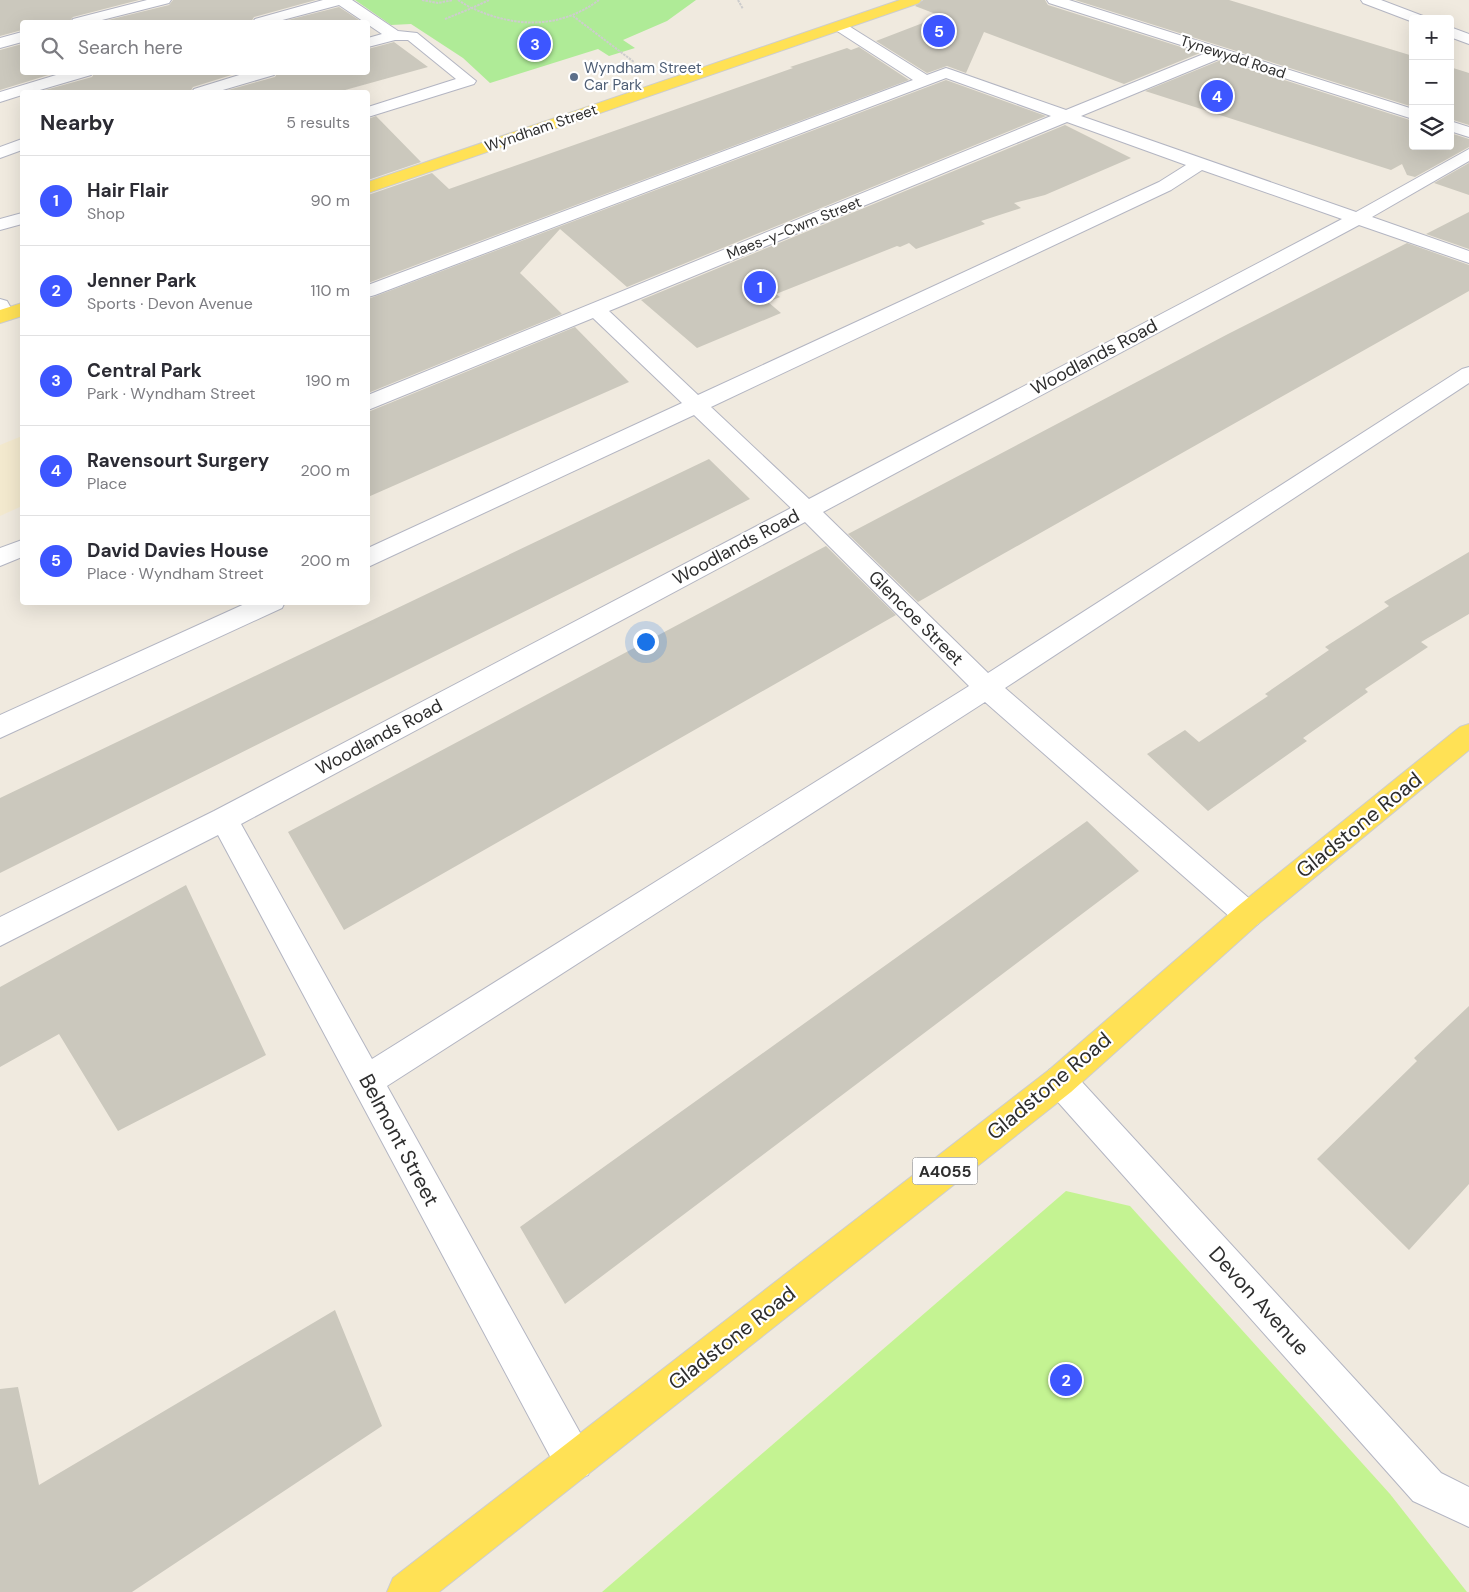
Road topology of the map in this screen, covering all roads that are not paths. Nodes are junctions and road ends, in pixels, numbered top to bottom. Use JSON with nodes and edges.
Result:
{"nodes":[{"id":1,"x":164,"y":0,"type":"edge"},
{"id":2,"x":340,"y":0,"type":"edge"},
{"id":3,"x":914,"y":0,"type":"edge"},
{"id":4,"x":1054,"y":0,"type":"edge"},
{"id":5,"x":1368,"y":0,"type":"edge"},
{"id":6,"x":1409,"y":16,"type":"edge"},
{"id":7,"x":86,"y":20,"type":"edge"},
{"id":8,"x":267,"y":20,"type":"edge"},
{"id":9,"x":839,"y":26,"type":"junction"},
{"id":10,"x":1454,"y":33,"type":"edge"},
{"id":11,"x":394,"y":35,"type":"junction"},
{"id":12,"x":20,"y":38,"type":"edge"},
{"id":13,"x":1469,"y":39,"type":"edge"},
{"id":14,"x":370,"y":42,"type":"edge"},
{"id":15,"x":0,"y":43,"type":"edge"},
{"id":16,"x":1220,"y":53,"type":"junction"},
{"id":17,"x":75,"y":75,"type":"edge"},
{"id":18,"x":258,"y":75,"type":"edge"},
{"id":19,"x":924,"y":80,"type":"junction"},
{"id":20,"x":24,"y":90,"type":"edge"},
{"id":21,"x":207,"y":90,"type":"edge"},
{"id":22,"x":20,"y":91,"type":"edge"},
{"id":23,"x":0,"y":97,"type":"edge"},
{"id":24,"x":370,"y":111,"type":"edge"},
{"id":25,"x":1409,"y":113,"type":"edge"},
{"id":26,"x":1066,"y":116,"type":"junction"},
{"id":27,"x":1454,"y":127,"type":"edge"},
{"id":28,"x":1469,"y":132,"type":"edge"},
{"id":29,"x":20,"y":145,"type":"edge"},
{"id":30,"x":0,"y":153,"type":"edge"},
{"id":31,"x":1469,"y":154,"type":"edge"},
{"id":32,"x":1200,"y":164,"type":"junction"},
{"id":33,"x":370,"y":187,"type":"edge"},
{"id":34,"x":1358,"y":218,"type":"junction"},
{"id":35,"x":20,"y":219,"type":"edge"},
{"id":36,"x":0,"y":224,"type":"edge"},
{"id":37,"x":1469,"y":258,"type":"edge"},
{"id":38,"x":370,"y":290,"type":"edge"},
{"id":39,"x":595,"y":309,"type":"junction"},
{"id":40,"x":1469,"y":374,"type":"edge"},
{"id":41,"x":370,"y":402,"type":"edge"},
{"id":42,"x":695,"y":405,"type":"junction"},
{"id":43,"x":807,"y":510,"type":"junction"},
{"id":44,"x":20,"y":549,"type":"edge"},
{"id":45,"x":0,"y":557,"type":"edge"},
{"id":46,"x":370,"y":557,"type":"edge"},
{"id":47,"x":266,"y":605,"type":"edge"},
{"id":48,"x":986,"y":687,"type":"junction"},
{"id":49,"x":0,"y":727,"type":"edge"},
{"id":50,"x":1469,"y":735,"type":"edge"},
{"id":51,"x":224,"y":819,"type":"junction"},
{"id":52,"x":1248,"y":915,"type":"junction"},
{"id":53,"x":0,"y":932,"type":"edge"},
{"id":54,"x":367,"y":1080,"type":"junction"},
{"id":55,"x":1060,"y":1081,"type":"junction"},
{"id":56,"x":574,"y":1461,"type":"junction"},
{"id":57,"x":1469,"y":1507,"type":"edge"},
{"id":58,"x":408,"y":1592,"type":"edge"}],
"edges":[{"from":1,"to":7,"type":"street"},
{"from":2,"to":8,"type":"street"},
{"from":2,"to":11,"type":"street"},
{"from":3,"to":9,"type":"main road","name":"Wyndham Street"},
{"from":4,"to":16,"type":"street","name":"Tynewydd Road"},
{"from":5,"to":6,"type":"street"},
{"from":9,"to":19,"type":"street"},
{"from":9,"to":33,"type":"main road","name":"Wyndham Street"},
{"from":10,"to":13,"type":"street"},
{"from":11,"to":14,"type":"street"},
{"from":11,"to":24,"type":"street"},
{"from":12,"to":15,"type":"street"},
{"from":16,"to":25,"type":"street","name":"Tynewydd Road"},
{"from":16,"to":26,"type":"street","name":"Maes-y-Cwm Street"},
{"from":17,"to":20,"type":"street"},
{"from":18,"to":21,"type":"street"},
{"from":19,"to":26,"type":"street"},
{"from":19,"to":38,"type":"street"},
{"from":22,"to":23,"type":"street"},
{"from":26,"to":32,"type":"street"},
{"from":26,"to":39,"type":"street","name":"Maes-y-Cwm Street"},
{"from":27,"to":28,"type":"street"},
{"from":29,"to":30,"type":"street"},
{"from":31,"to":34,"type":"street","name":"Woodlands Road"},
{"from":32,"to":34,"type":"street"},
{"from":32,"to":42,"type":"street"},
{"from":34,"to":37,"type":"street"},
{"from":34,"to":43,"type":"street","name":"Woodlands Road"},
{"from":35,"to":36,"type":"street"},
{"from":39,"to":41,"type":"street","name":"Maes-y-Cwm Street"},
{"from":39,"to":42,"type":"street","name":"Glencoe Street"},
{"from":40,"to":48,"type":"street"},
{"from":42,"to":43,"type":"street","name":"Glencoe Street"},
{"from":42,"to":46,"type":"street"},
{"from":43,"to":48,"type":"street","name":"Glencoe Street"},
{"from":43,"to":51,"type":"street","name":"Woodlands Road"},
{"from":44,"to":45,"type":"street"},
{"from":47,"to":49,"type":"street"},
{"from":48,"to":52,"type":"street","name":"Glencoe Street"},
{"from":48,"to":54,"type":"street"},
{"from":50,"to":52,"type":"main road","name":"Gladstone Road","number":"A4055"},
{"from":51,"to":53,"type":"street","name":"Woodlands Road"},
{"from":51,"to":54,"type":"street","name":"Belmont Street"},
{"from":52,"to":55,"type":"main road","name":"Gladstone Road","number":"A4055"},
{"from":54,"to":56,"type":"street","name":"Belmont Street"},
{"from":55,"to":56,"type":"main road","name":"Gladstone Road","number":"A4055"},
{"from":55,"to":57,"type":"street","name":"Devon Avenue"},
{"from":56,"to":58,"type":"main road","name":"Gladstone Road","number":"A4055"}]}
